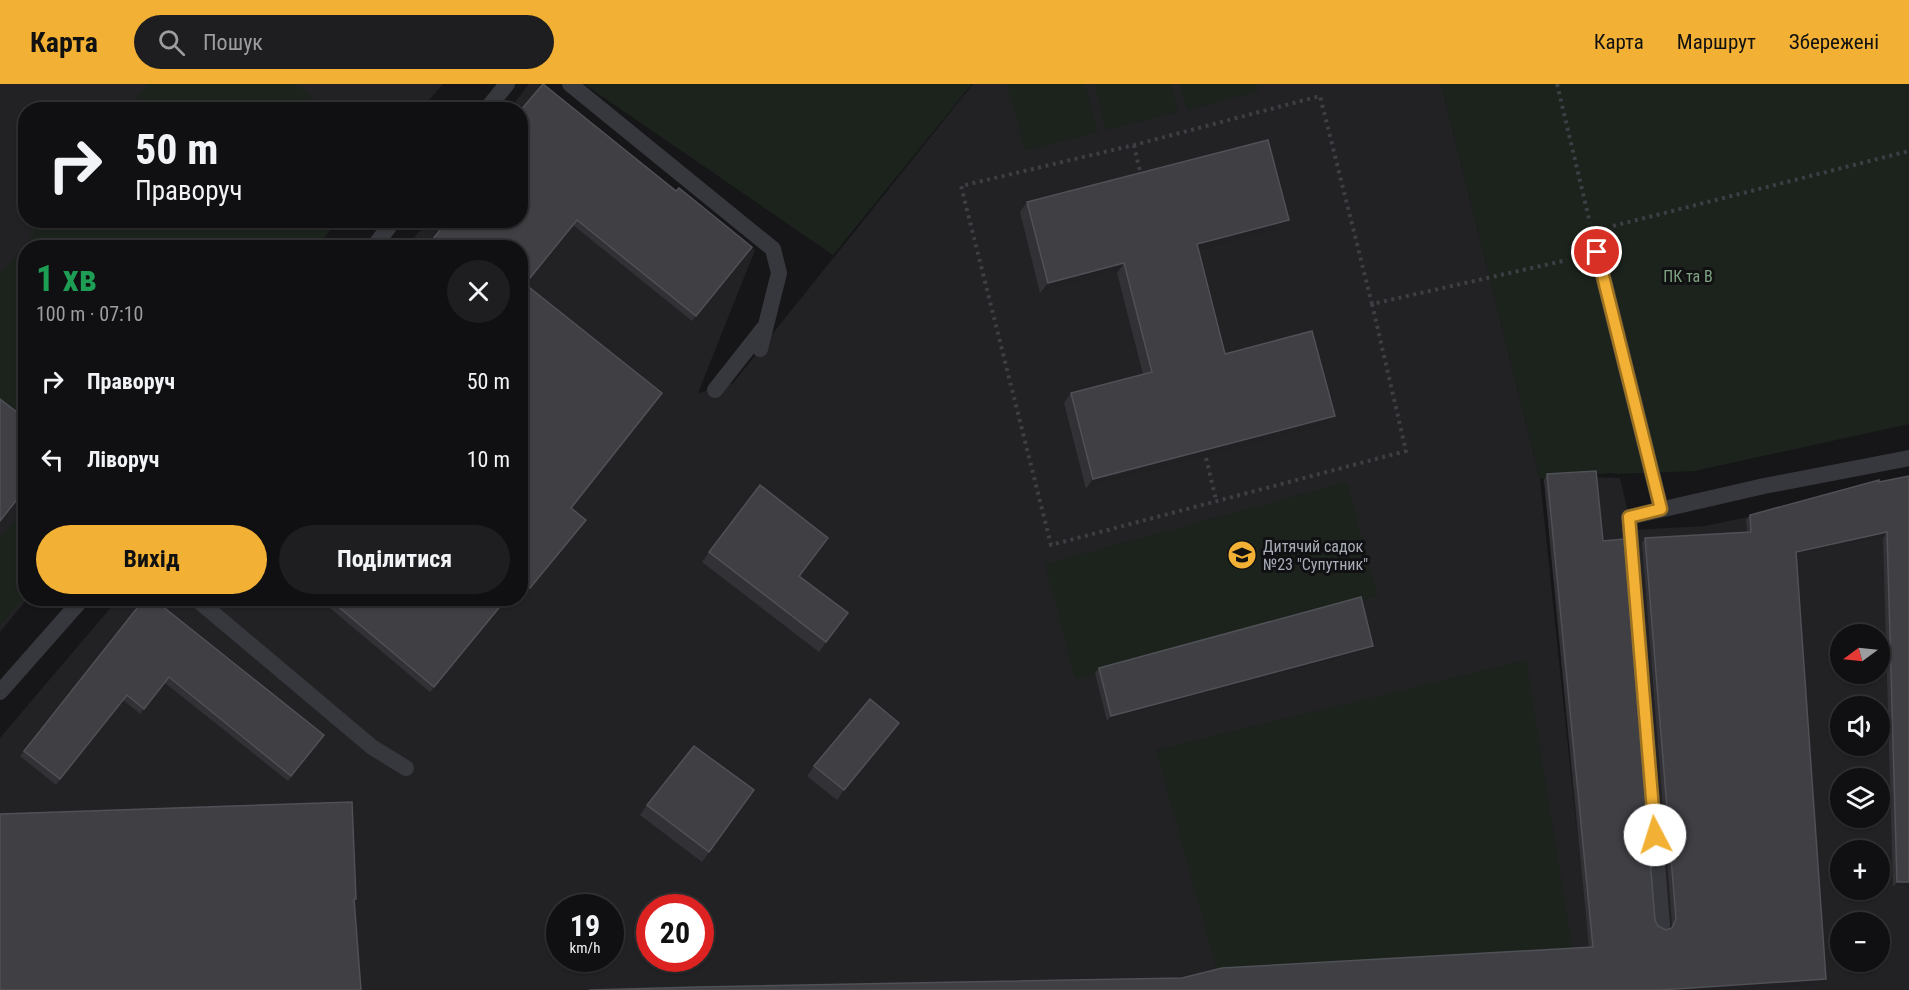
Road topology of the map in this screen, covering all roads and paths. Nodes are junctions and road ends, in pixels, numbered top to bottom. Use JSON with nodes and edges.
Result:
{"nodes":[{"id":1,"x":507,"y":84,"type":"edge"},
{"id":2,"x":570,"y":84,"type":"edge"},
{"id":3,"x":1557,"y":84,"type":"edge"},
{"id":4,"x":492,"y":102,"type":"edge"},
{"id":5,"x":1134,"y":145,"type":"junction"},
{"id":6,"x":1909,"y":151,"type":"edge"},
{"id":7,"x":1143,"y":180,"type":"edge"},
{"id":8,"x":1592,"y":232,"type":"junction"},
{"id":9,"x":1597,"y":252,"type":"junction"},
{"id":10,"x":1372,"y":304,"type":"junction"},
{"id":11,"x":765,"y":326,"type":"junction"},
{"id":12,"x":760,"y":349,"type":"dead end"},
{"id":13,"x":715,"y":390,"type":"dead end"},
{"id":14,"x":1206,"y":458,"type":"edge"},
{"id":15,"x":1909,"y":458,"type":"edge"},
{"id":16,"x":1216,"y":500,"type":"junction"},
{"id":17,"x":1661,"y":509,"type":"junction"},
{"id":18,"x":76,"y":606,"type":"edge"},
{"id":19,"x":205,"y":606,"type":"edge"},
{"id":20,"x":0,"y":692,"type":"edge"},
{"id":21,"x":406,"y":768,"type":"dead end"},
{"id":22,"x":1662,"y":925,"type":"edge"}],
"edges":[{"from":1,"to":4,"type":"lane"},
{"from":2,"to":11,"type":"lane"},
{"from":3,"to":8,"type":"path"},
{"from":5,"to":7,"type":"path"},
{"from":5,"to":10,"type":"path"},
{"from":5,"to":16,"type":"path"},
{"from":6,"to":8,"type":"path"},
{"from":8,"to":9,"type":"path"},
{"from":9,"to":10,"type":"path"},
{"from":9,"to":17,"type":"lane"},
{"from":10,"to":16,"type":"path"},
{"from":11,"to":12,"type":"lane"},
{"from":11,"to":13,"type":"lane"},
{"from":14,"to":16,"type":"path"},
{"from":15,"to":17,"type":"lane"},
{"from":17,"to":22,"type":"lane"},
{"from":18,"to":20,"type":"lane"},
{"from":19,"to":21,"type":"lane"}]}
